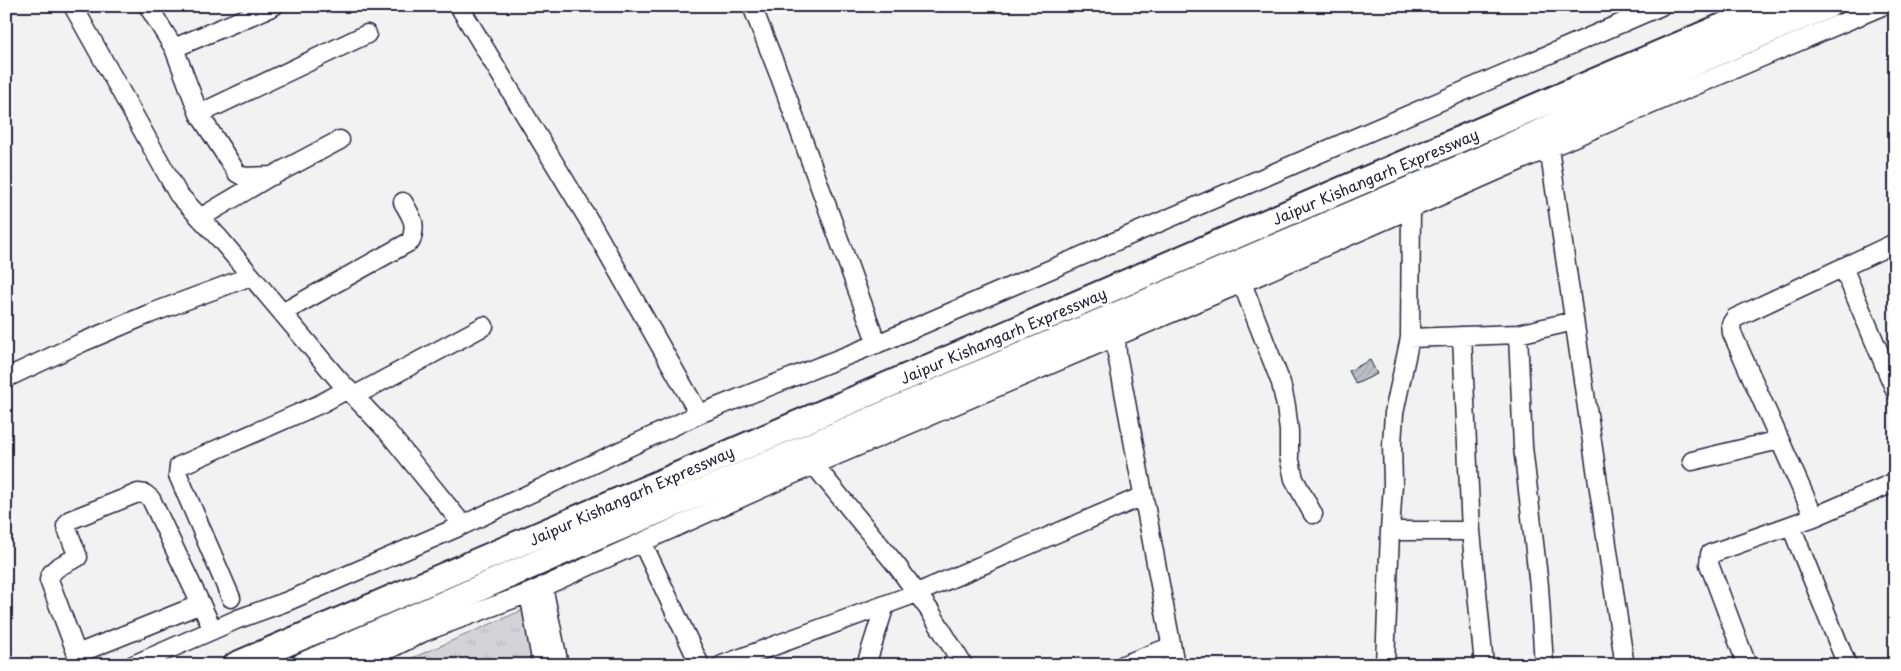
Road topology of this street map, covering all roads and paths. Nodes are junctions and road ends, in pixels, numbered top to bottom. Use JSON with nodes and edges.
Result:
{"nodes":[{"id":1,"x":74,"y":6,"type":"edge"},
{"id":2,"x":148,"y":6,"type":"edge"},
{"id":3,"x":274,"y":6,"type":"edge"},
{"id":4,"x":459,"y":6,"type":"edge"},
{"id":5,"x":752,"y":6,"type":"edge"},
{"id":6,"x":1661,"y":6,"type":"edge"},
{"id":7,"x":1770,"y":6,"type":"edge"},
{"id":8,"x":1827,"y":6,"type":"edge"},
{"id":9,"x":1882,"y":6,"type":"edge"},
{"id":10,"x":1640,"y":11,"type":"edge"},
{"id":11,"x":367,"y":34,"type":"dead end"},
{"id":12,"x":174,"y":48,"type":"junction"},
{"id":13,"x":199,"y":114,"type":"junction"},
{"id":14,"x":340,"y":140,"type":"dead end"},
{"id":15,"x":1549,"y":148,"type":"junction"},
{"id":16,"x":272,"y":176,"type":"junction"},
{"id":17,"x":403,"y":202,"type":"dead end"},
{"id":18,"x":1411,"y":208,"type":"junction"},
{"id":19,"x":200,"y":218,"type":"junction"},
{"id":20,"x":1895,"y":243,"type":"edge"},
{"id":21,"x":1843,"y":267,"type":"junction"},
{"id":22,"x":251,"y":276,"type":"junction"},
{"id":23,"x":1242,"y":283,"type":"junction"},
{"id":24,"x":282,"y":313,"type":"junction"},
{"id":25,"x":1574,"y":322,"type":"junction"},
{"id":26,"x":484,"y":326,"type":"dead end"},
{"id":27,"x":1518,"y":334,"type":"junction"},
{"id":28,"x":1462,"y":336,"type":"junction"},
{"id":29,"x":1116,"y":337,"type":"junction"},
{"id":30,"x":1410,"y":338,"type":"junction"},
{"id":31,"x":877,"y":344,"type":"junction"},
{"id":32,"x":6,"y":378,"type":"edge"},
{"id":33,"x":1895,"y":390,"type":"edge"},
{"id":34,"x":351,"y":393,"type":"junction"},
{"id":35,"x":699,"y":414,"type":"junction"},
{"id":36,"x":1779,"y":440,"type":"junction"},
{"id":37,"x":1692,"y":461,"type":"dead end"},
{"id":38,"x":814,"y":465,"type":"junction"},
{"id":39,"x":1895,"y":482,"type":"edge"},
{"id":40,"x":1143,"y":496,"type":"junction"},
{"id":41,"x":1313,"y":514,"type":"dead end"},
{"id":42,"x":1814,"y":517,"type":"junction"},
{"id":43,"x":463,"y":525,"type":"junction"},
{"id":44,"x":1791,"y":526,"type":"junction"},
{"id":45,"x":1390,"y":531,"type":"junction"},
{"id":46,"x":1471,"y":531,"type":"junction"},
{"id":47,"x":642,"y":542,"type":"junction"},
{"id":48,"x":536,"y":589,"type":"junction"},
{"id":49,"x":917,"y":593,"type":"junction"},
{"id":50,"x":231,"y":598,"type":"dead end"},
{"id":51,"x":201,"y":604,"type":"junction"},
{"id":52,"x":885,"y":605,"type":"junction"},
{"id":53,"x":213,"y":630,"type":"junction"},
{"id":54,"x":1170,"y":647,"type":"junction"},
{"id":55,"x":79,"y":659,"type":"edge"},
{"id":56,"x":1624,"y":660,"type":"dead end"},
{"id":57,"x":133,"y":665,"type":"edge"},
{"id":58,"x":236,"y":665,"type":"edge"},
{"id":59,"x":304,"y":665,"type":"edge"},
{"id":60,"x":357,"y":665,"type":"edge"},
{"id":61,"x":542,"y":665,"type":"edge"},
{"id":62,"x":559,"y":665,"type":"edge"},
{"id":63,"x":700,"y":665,"type":"edge"},
{"id":64,"x":722,"y":665,"type":"edge"},
{"id":65,"x":866,"y":665,"type":"edge"},
{"id":66,"x":963,"y":665,"type":"edge"},
{"id":67,"x":1123,"y":665,"type":"edge"},
{"id":68,"x":1175,"y":665,"type":"edge"},
{"id":69,"x":1385,"y":665,"type":"edge"},
{"id":70,"x":1484,"y":665,"type":"edge"},
{"id":71,"x":1544,"y":665,"type":"edge"},
{"id":72,"x":1748,"y":665,"type":"edge"},
{"id":73,"x":1847,"y":665,"type":"edge"}],
"edges":[{"from":1,"to":19,"type":"street"},
{"from":2,"to":12,"type":"street"},
{"from":3,"to":12,"type":"street"},
{"from":4,"to":35,"type":"street"},
{"from":5,"to":31,"type":"street"},
{"from":6,"to":10,"type":"street"},
{"from":7,"to":58,"type":"highway","name":"Jaipur Kishangarh Expressway"},
{"from":8,"to":59,"type":"highway","name":"Jaipur Kishangarh Expressway"},
{"from":9,"to":15,"type":"street"},
{"from":10,"to":31,"type":"street"},
{"from":11,"to":13,"type":"street"},
{"from":12,"to":13,"type":"street"},
{"from":13,"to":16,"type":"street"},
{"from":14,"to":16,"type":"street"},
{"from":15,"to":18,"type":"street"},
{"from":15,"to":25,"type":"street"},
{"from":16,"to":19,"type":"street"},
{"from":17,"to":24,"type":"street"},
{"from":18,"to":23,"type":"street"},
{"from":18,"to":30,"type":"street"},
{"from":19,"to":22,"type":"street"},
{"from":20,"to":21,"type":"street"},
{"from":21,"to":33,"type":"street"},
{"from":21,"to":36,"type":"street"},
{"from":22,"to":24,"type":"street"},
{"from":22,"to":32,"type":"street"},
{"from":23,"to":29,"type":"street"},
{"from":23,"to":41,"type":"street"},
{"from":24,"to":34,"type":"street"},
{"from":25,"to":27,"type":"street"},
{"from":25,"to":56,"type":"street"},
{"from":26,"to":34,"type":"street"},
{"from":27,"to":28,"type":"street"},
{"from":27,"to":71,"type":"street"},
{"from":28,"to":30,"type":"street"},
{"from":28,"to":46,"type":"street"},
{"from":29,"to":38,"type":"street"},
{"from":29,"to":40,"type":"street"},
{"from":30,"to":45,"type":"street"},
{"from":31,"to":35,"type":"street"},
{"from":34,"to":43,"type":"street"},
{"from":34,"to":50,"type":"street"},
{"from":35,"to":43,"type":"street"},
{"from":36,"to":37,"type":"street"},
{"from":36,"to":42,"type":"street"},
{"from":38,"to":47,"type":"street"},
{"from":38,"to":49,"type":"street"},
{"from":39,"to":42,"type":"street"},
{"from":40,"to":49,"type":"street"},
{"from":40,"to":54,"type":"street"},
{"from":42,"to":44,"type":"street"},
{"from":43,"to":53,"type":"street"},
{"from":44,"to":72,"type":"street"},
{"from":44,"to":73,"type":"street"},
{"from":45,"to":46,"type":"street"},
{"from":45,"to":69,"type":"street"},
{"from":46,"to":70,"type":"street"},
{"from":47,"to":48,"type":"street"},
{"from":47,"to":63,"type":"street"},
{"from":48,"to":60,"type":"street"},
{"from":48,"to":61,"type":"street"},
{"from":48,"to":62,"type":"street"},
{"from":49,"to":52,"type":"street"},
{"from":49,"to":66,"type":"street"},
{"from":51,"to":53,"type":"street"},
{"from":51,"to":55,"type":"street"},
{"from":51,"to":55,"type":"street"},
{"from":52,"to":64,"type":"street"},
{"from":52,"to":65,"type":"street"},
{"from":53,"to":57,"type":"street"},
{"from":54,"to":67,"type":"street"},
{"from":54,"to":68,"type":"street"}]}
